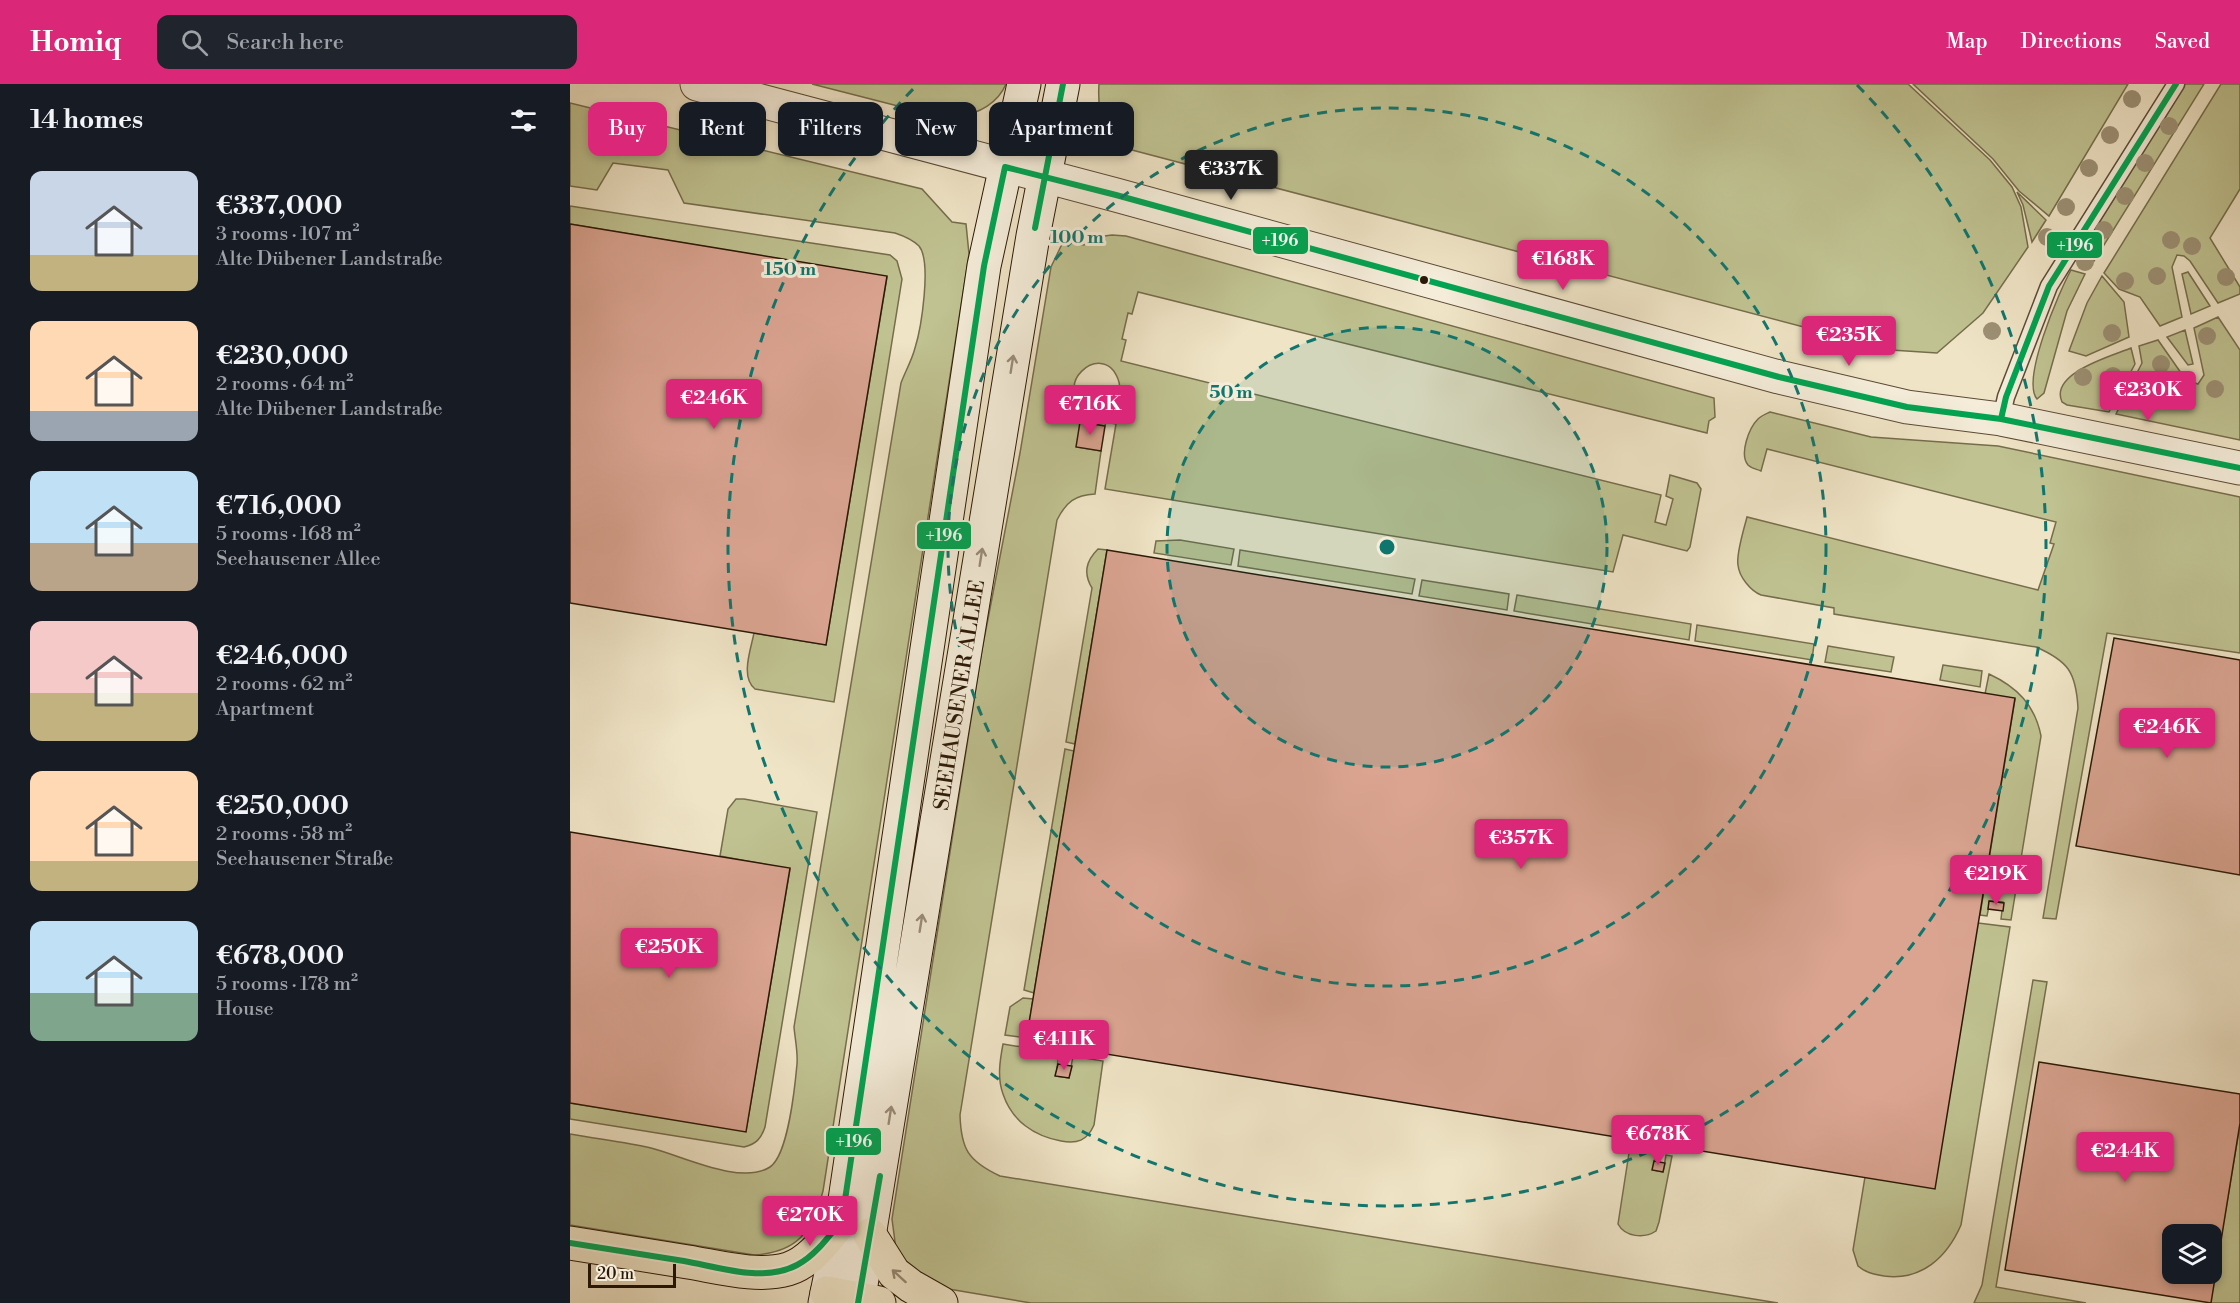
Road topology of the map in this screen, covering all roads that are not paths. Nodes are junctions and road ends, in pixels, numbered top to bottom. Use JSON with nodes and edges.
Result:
{"nodes":[{"id":1,"x":697,"y":84,"type":"edge"},
{"id":2,"x":1024,"y":84,"type":"edge"},
{"id":3,"x":1063,"y":84,"type":"edge"},
{"id":4,"x":2176,"y":84,"type":"edge"},
{"id":5,"x":1005,"y":167,"type":"junction"},
{"id":6,"x":1045,"y":177,"type":"junction"},
{"id":7,"x":2001,"y":419,"type":"junction"},
{"id":8,"x":2240,"y":468,"type":"edge"},
{"id":9,"x":856,"y":1228,"type":"junction"},
{"id":10,"x":570,"y":1243,"type":"edge"},
{"id":11,"x":826,"y":1298,"type":"edge"},
{"id":12,"x":865,"y":1302,"type":"edge"},
{"id":13,"x":941,"y":1303,"type":"edge"}],
"edges":[{"from":1,"to":5,"type":"main road"},
{"from":2,"to":5,"type":"main road","name":"SEEHAUSENER ALLEE"},
{"from":3,"to":6,"type":"main road","name":"SEEHAUSENER ALLEE"},
{"from":4,"to":7,"type":"lane"},
{"from":5,"to":6,"type":"main road"},
{"from":5,"to":9,"type":"main road","name":"SEEHAUSENER ALLEE"},
{"from":6,"to":7,"type":"main road"},
{"from":9,"to":6,"type":"main road","name":"SEEHAUSENER ALLEE","one_way":true},
{"from":7,"to":8,"type":"main road"},
{"from":9,"to":10,"type":"highway"},
{"from":9,"to":11,"type":"main road","name":"SEEHAUSENER ALLEE"},
{"from":9,"to":12,"type":"main road"},
{"from":13,"to":9,"type":"highway","one_way":true},
{"from":11,"to":12,"type":"highway"}]}
